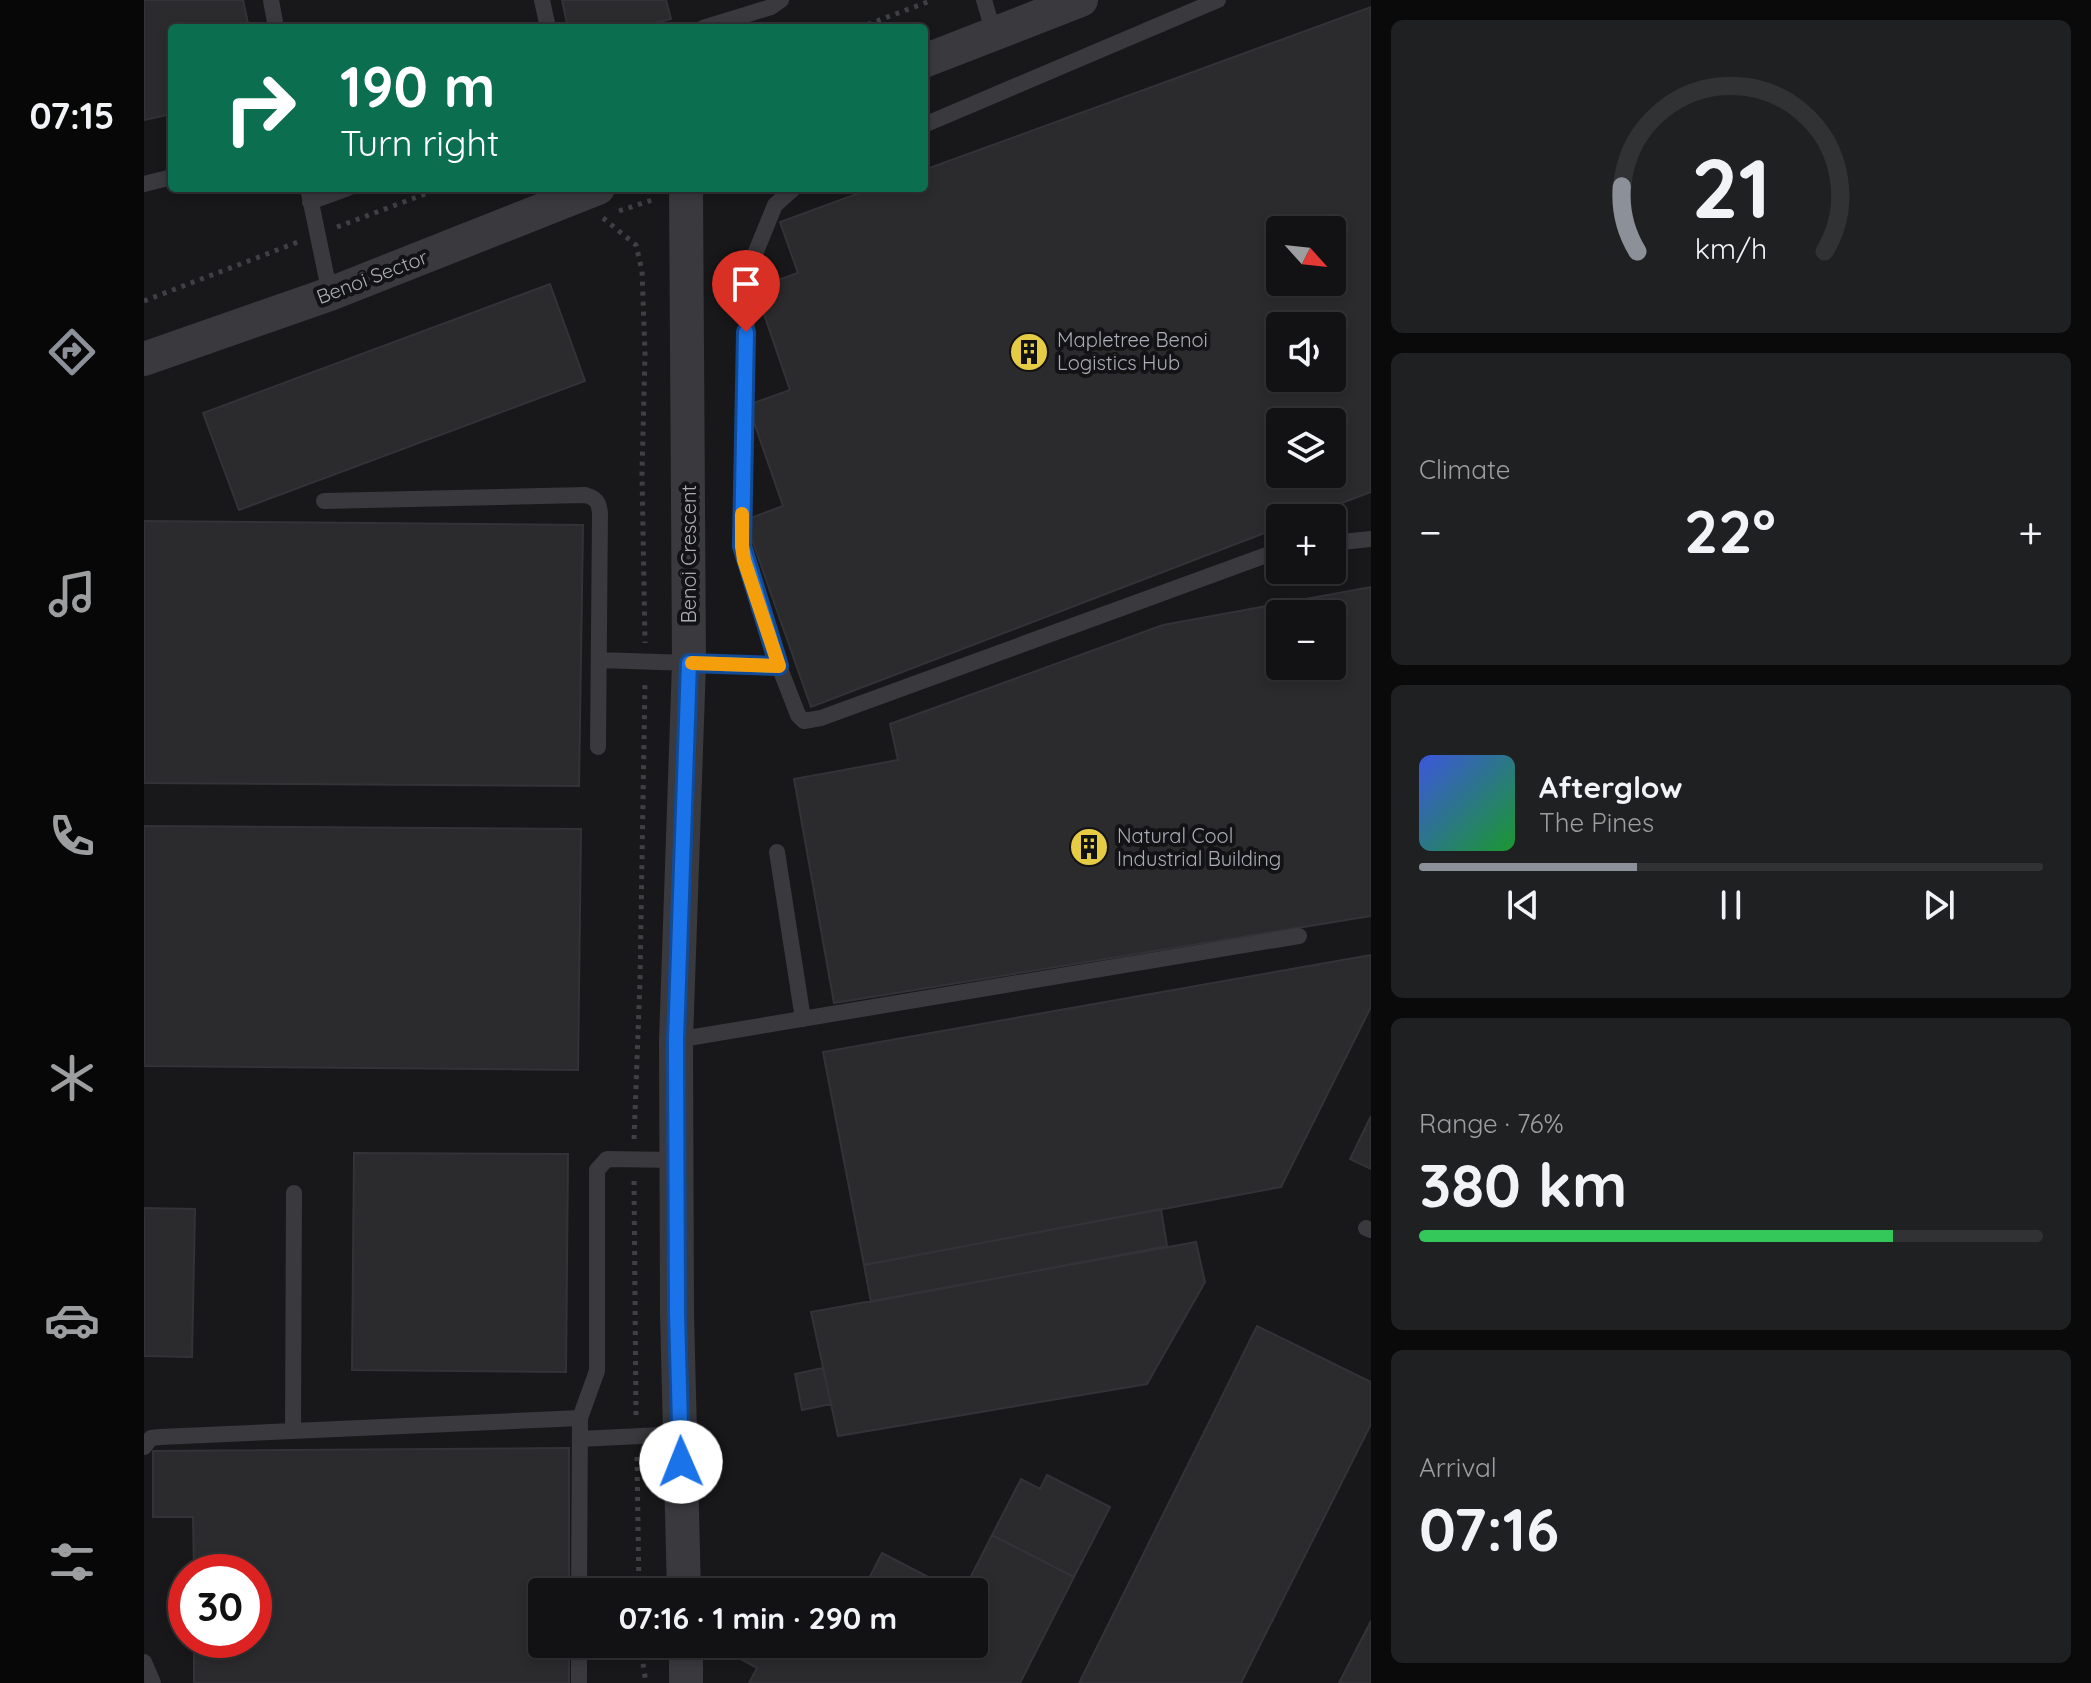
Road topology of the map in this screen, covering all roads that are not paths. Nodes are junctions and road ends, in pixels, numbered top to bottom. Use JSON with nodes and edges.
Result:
{"nodes":[{"id":1,"x":271,"y":0,"type":"edge"},
{"id":2,"x":542,"y":0,"type":"edge"},
{"id":3,"x":781,"y":0,"type":"edge"},
{"id":4,"x":984,"y":0,"type":"edge"},
{"id":5,"x":1218,"y":0,"type":"edge"},
{"id":6,"x":1059,"y":4,"type":"edge"},
{"id":7,"x":275,"y":24,"type":"edge"},
{"id":8,"x":547,"y":24,"type":"edge"},
{"id":9,"x":716,"y":24,"type":"edge"},
{"id":10,"x":994,"y":34,"type":"junction"},
{"id":11,"x":928,"y":59,"type":"edge"},
{"id":12,"x":928,"y":123,"type":"edge"},
{"id":13,"x":168,"y":178,"type":"edge"},
{"id":14,"x":144,"y":184,"type":"edge"},
{"id":15,"x":588,"y":192,"type":"edge"},
{"id":16,"x":790,"y":192,"type":"edge"},
{"id":17,"x":672,"y":193,"type":"edge"},
{"id":18,"x":309,"y":195,"type":"edge"},
{"id":19,"x":330,"y":294,"type":"junction"},
{"id":20,"x":144,"y":359,"type":"edge"},
{"id":21,"x":324,"y":501,"type":"dead end"},
{"id":22,"x":1371,"y":539,"type":"edge"},
{"id":23,"x":1346,"y":542,"type":"edge"},
{"id":24,"x":1266,"y":555,"type":"edge"},
{"id":25,"x":599,"y":660,"type":"junction"},
{"id":26,"x":689,"y":663,"type":"junction"},
{"id":27,"x":779,"y":666,"type":"junction"},
{"id":28,"x":598,"y":747,"type":"dead end"},
{"id":29,"x":777,"y":852,"type":"dead end"},
{"id":30,"x":1299,"y":936,"type":"dead end"},
{"id":31,"x":803,"y":1019,"type":"junction"},
{"id":32,"x":676,"y":1040,"type":"junction"},
{"id":33,"x":676,"y":1160,"type":"junction"},
{"id":34,"x":294,"y":1193,"type":"dead end"},
{"id":35,"x":580,"y":1418,"type":"junction"},
{"id":36,"x":293,"y":1431,"type":"junction"},
{"id":37,"x":681,"y":1434,"type":"junction"},
{"id":38,"x":580,"y":1439,"type":"junction"},
{"id":39,"x":144,"y":1447,"type":"edge"},
{"id":40,"x":579,"y":1578,"type":"edge"},
{"id":41,"x":684,"y":1578,"type":"edge"},
{"id":42,"x":579,"y":1658,"type":"edge"},
{"id":43,"x":686,"y":1658,"type":"edge"},
{"id":44,"x":144,"y":1662,"type":"edge"},
{"id":45,"x":153,"y":1683,"type":"edge"},
{"id":46,"x":579,"y":1683,"type":"edge"},
{"id":47,"x":686,"y":1683,"type":"edge"}],
"edges":[{"from":1,"to":7,"type":"lane"},
{"from":2,"to":8,"type":"lane"},
{"from":3,"to":9,"type":"lane"},
{"from":4,"to":10,"type":"lane"},
{"from":5,"to":12,"type":"lane"},
{"from":6,"to":10,"type":"street"},
{"from":10,"to":11,"type":"street"},
{"from":13,"to":14,"type":"lane"},
{"from":15,"to":19,"type":"street","name":"Benoi Sector"},
{"from":16,"to":27,"type":"lane"},
{"from":17,"to":26,"type":"street","name":"Benoi Crescent"},
{"from":18,"to":19,"type":"lane"},
{"from":19,"to":20,"type":"street","name":"Benoi Sector"},
{"from":21,"to":25,"type":"lane"},
{"from":22,"to":23,"type":"lane"},
{"from":24,"to":27,"type":"lane"},
{"from":25,"to":26,"type":"lane"},
{"from":25,"to":28,"type":"lane"},
{"from":26,"to":27,"type":"lane"},
{"from":26,"to":32,"type":"street","name":"Benoi Crescent"},
{"from":29,"to":31,"type":"lane"},
{"from":30,"to":31,"type":"lane"},
{"from":31,"to":32,"type":"lane"},
{"from":32,"to":33,"type":"street","name":"Benoi Crescent"},
{"from":33,"to":35,"type":"lane"},
{"from":33,"to":37,"type":"street","name":"Benoi Crescent"},
{"from":34,"to":36,"type":"lane"},
{"from":35,"to":36,"type":"lane"},
{"from":35,"to":38,"type":"lane"},
{"from":36,"to":39,"type":"lane"},
{"from":37,"to":38,"type":"lane"},
{"from":37,"to":41,"type":"street","name":"Benoi Crescent"},
{"from":38,"to":40,"type":"lane"},
{"from":42,"to":46,"type":"lane"},
{"from":43,"to":47,"type":"street"},
{"from":44,"to":45,"type":"lane"}]}
